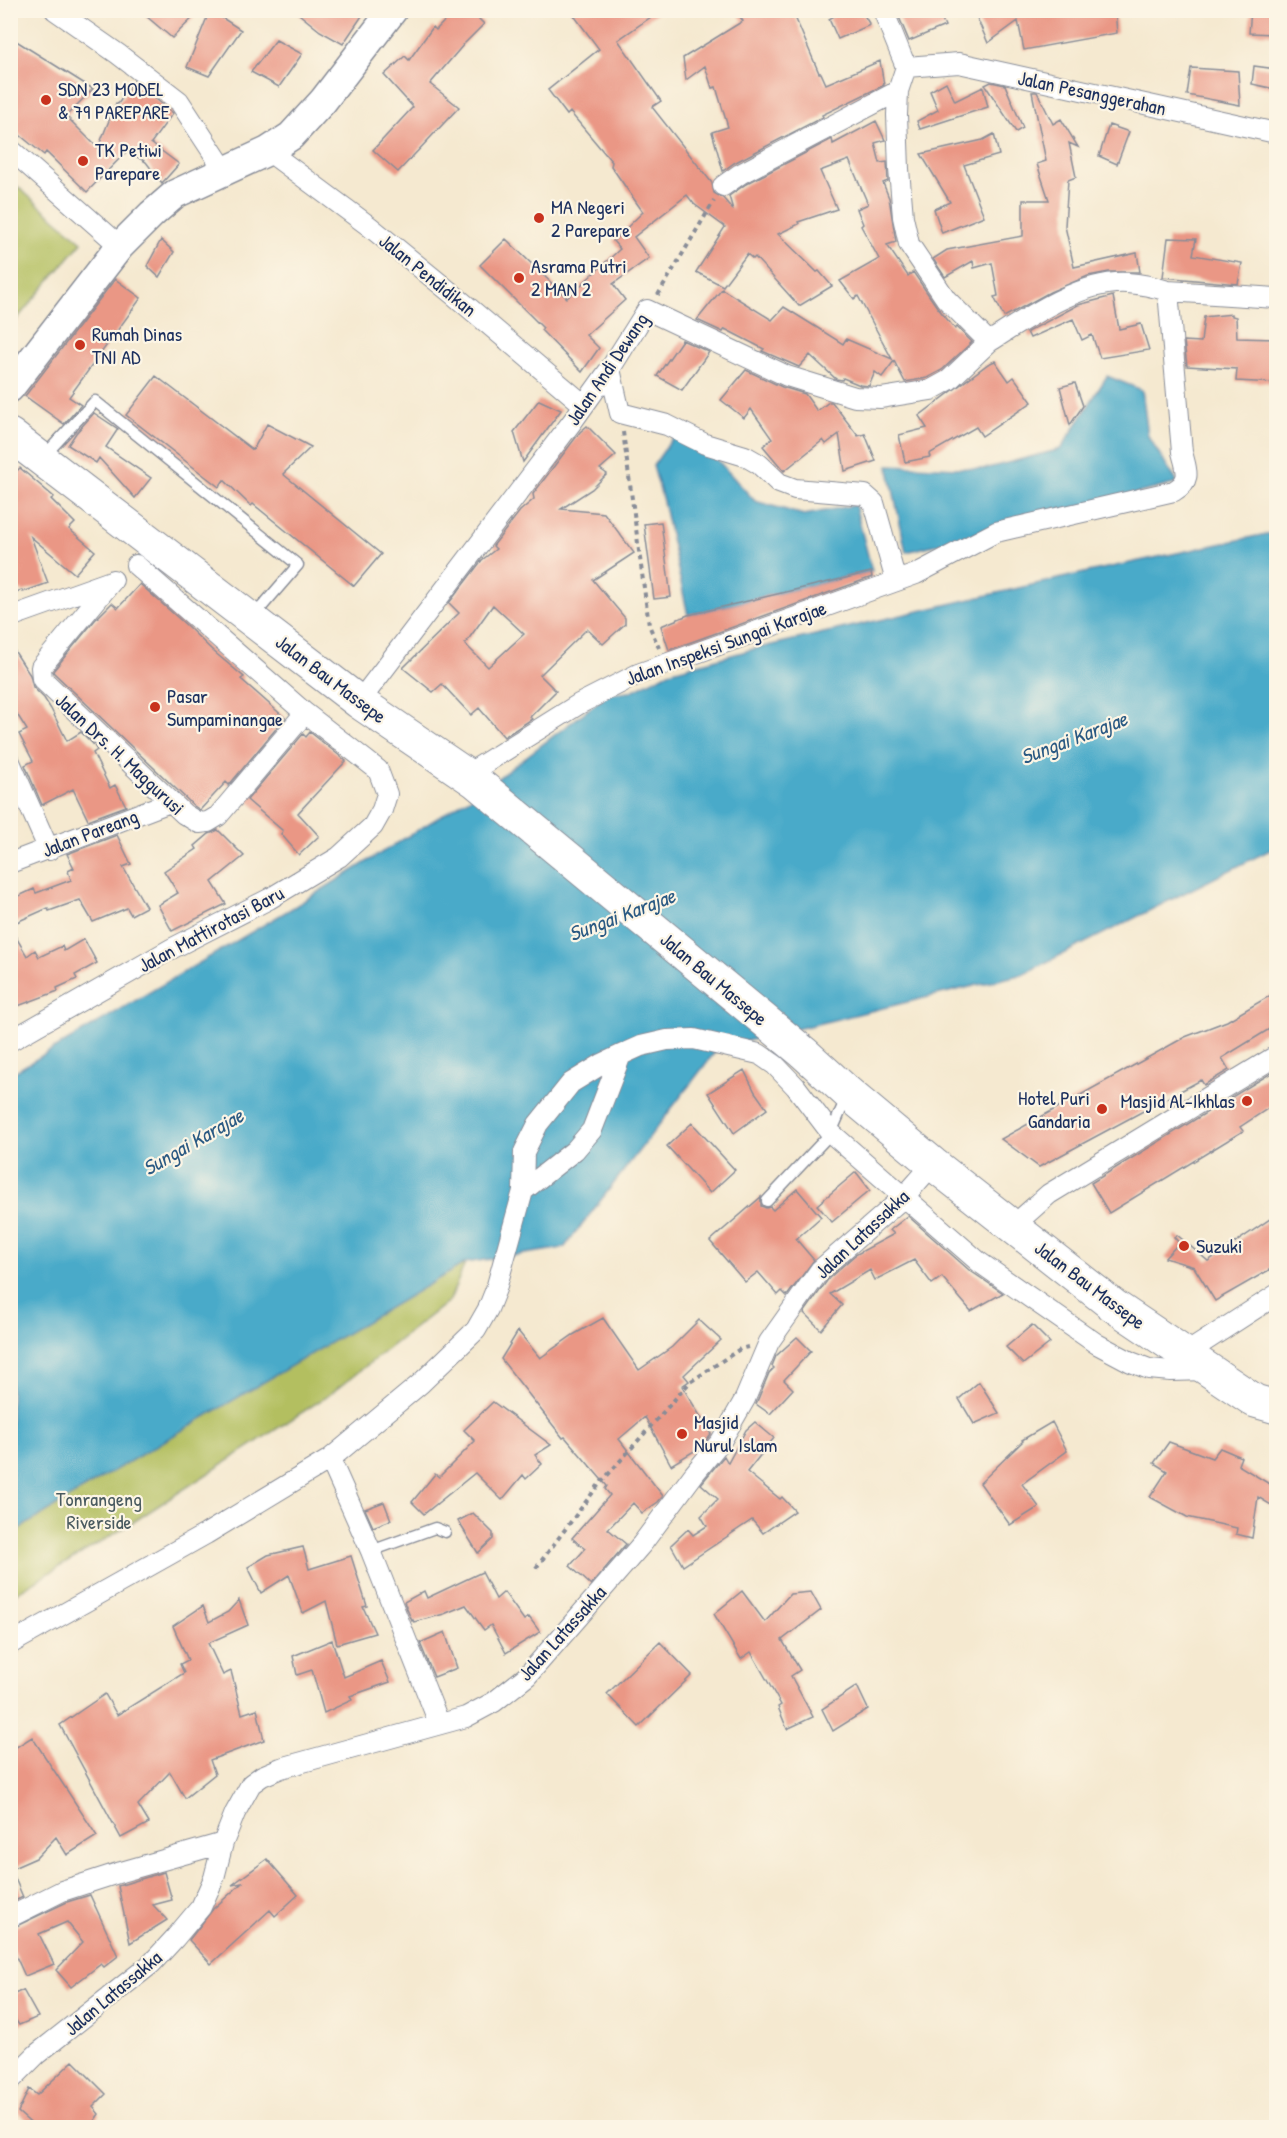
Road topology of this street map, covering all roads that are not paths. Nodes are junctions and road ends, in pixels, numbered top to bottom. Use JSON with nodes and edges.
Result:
{"nodes":[{"id":1,"x":55,"y":10,"type":"edge"},
{"id":2,"x":883,"y":10,"type":"edge"},
{"id":3,"x":386,"y":13,"type":"edge"},
{"id":4,"x":906,"y":67,"type":"junction"},
{"id":5,"x":898,"y":91,"type":"junction"},
{"id":6,"x":1276,"y":133,"type":"edge"},
{"id":7,"x":10,"y":149,"type":"edge"},
{"id":8,"x":268,"y":151,"type":"junction"},
{"id":9,"x":225,"y":171,"type":"junction"},
{"id":10,"x":723,"y":186,"type":"road end"},
{"id":11,"x":120,"y":246,"type":"junction"},
{"id":12,"x":1168,"y":291,"type":"junction"},
{"id":13,"x":1276,"y":298,"type":"edge"},
{"id":14,"x":989,"y":342,"type":"junction"},
{"id":15,"x":610,"y":369,"type":"junction"},
{"id":16,"x":10,"y":388,"type":"edge"},
{"id":17,"x":584,"y":405,"type":"junction"},
{"id":18,"x":10,"y":435,"type":"edge"},
{"id":19,"x":42,"y":459,"type":"junction"},
{"id":20,"x":143,"y":554,"type":"junction"},
{"id":21,"x":112,"y":580,"type":"junction"},
{"id":22,"x":897,"y":581,"type":"junction"},
{"id":23,"x":10,"y":617,"type":"edge"},
{"id":24,"x":251,"y":619,"type":"junction"},
{"id":25,"x":359,"y":702,"type":"junction"},
{"id":26,"x":305,"y":713,"type":"junction"},
{"id":27,"x":10,"y":762,"type":"edge"},
{"id":28,"x":470,"y":778,"type":"junction"},
{"id":29,"x":170,"y":802,"type":"junction"},
{"id":30,"x":49,"y":850,"type":"junction"},
{"id":31,"x":10,"y":864,"type":"edge"},
{"id":32,"x":10,"y":1017,"type":"edge"},
{"id":33,"x":14,"y":1039,"type":"edge"},
{"id":34,"x":621,"y":1055,"type":"junction"},
{"id":35,"x":1276,"y":1056,"type":"edge"},
{"id":36,"x":848,"y":1093,"type":"junction"},
{"id":37,"x":831,"y":1133,"type":"junction"},
{"id":38,"x":933,"y":1164,"type":"junction"},
{"id":39,"x":523,"y":1191,"type":"junction"},
{"id":40,"x":904,"y":1197,"type":"junction"},
{"id":41,"x":767,"y":1201,"type":"dead end"},
{"id":42,"x":1012,"y":1227,"type":"junction"},
{"id":43,"x":1276,"y":1295,"type":"edge"},
{"id":44,"x":1196,"y":1362,"type":"junction"},
{"id":45,"x":1276,"y":1407,"type":"edge"},
{"id":46,"x":330,"y":1459,"type":"junction"},
{"id":47,"x":445,"y":1532,"type":"dead end"},
{"id":48,"x":371,"y":1551,"type":"junction"},
{"id":49,"x":10,"y":1644,"type":"edge"},
{"id":50,"x":439,"y":1724,"type":"junction"},
{"id":51,"x":223,"y":1843,"type":"junction"},
{"id":52,"x":10,"y":1917,"type":"edge"},
{"id":53,"x":10,"y":2082,"type":"edge"}],
"edges":[{"from":1,"to":9,"type":"street"},
{"from":2,"to":4,"type":"street"},
{"from":3,"to":8,"type":"main road"},
{"from":4,"to":5,"type":"street"},
{"from":4,"to":6,"type":"street","name":"Jalan Pesanggerahan"},
{"from":5,"to":10,"type":"street"},
{"from":5,"to":14,"type":"street"},
{"from":7,"to":11,"type":"street"},
{"from":8,"to":9,"type":"main road"},
{"from":8,"to":17,"type":"street","name":"Jalan Pendidikan"},
{"from":9,"to":11,"type":"main road"},
{"from":11,"to":16,"type":"main road"},
{"from":12,"to":13,"type":"street"},
{"from":12,"to":14,"type":"street"},
{"from":12,"to":22,"type":"street","name":"Jalan Inspeksi Sungai Karajae"},
{"from":14,"to":15,"type":"street","name":"Jalan Andi Dewang"},
{"from":15,"to":17,"type":"street","name":"Jalan Andi Dewang"},
{"from":15,"to":22,"type":"street"},
{"from":17,"to":25,"type":"street","name":"Jalan Andi Dewang"},
{"from":18,"to":19,"type":"highway","name":"Jalan Bau Massepe"},
{"from":19,"to":20,"type":"highway","name":"Jalan Bau Massepe"},
{"from":19,"to":24,"type":"lane"},
{"from":20,"to":21,"type":"street"},
{"from":20,"to":24,"type":"highway","name":"Jalan Bau Massepe"},
{"from":20,"to":26,"type":"street"},
{"from":21,"to":23,"type":"street"},
{"from":21,"to":29,"type":"street","name":"Jalan Drs. H. Maggurusi"},
{"from":22,"to":28,"type":"street","name":"Jalan Inspeksi Sungai Karajae"},
{"from":24,"to":25,"type":"highway","name":"Jalan Bau Massepe"},
{"from":25,"to":28,"type":"highway","name":"Jalan Bau Massepe"},
{"from":26,"to":29,"type":"street","name":"Jalan Drs. H. Maggurusi"},
{"from":26,"to":33,"type":"street","name":"Jalan Mattirotasi Baru"},
{"from":27,"to":30,"type":"street"},
{"from":28,"to":36,"type":"highway","name":"Jalan Bau Massepe"},
{"from":29,"to":30,"type":"street","name":"Jalan Pareang"},
{"from":30,"to":31,"type":"street","name":"Jalan Pareang"},
{"from":32,"to":33,"type":"lane"},
{"from":34,"to":37,"type":"street"},
{"from":34,"to":39,"type":"street"},
{"from":34,"to":39,"type":"street"},
{"from":35,"to":42,"type":"street"},
{"from":36,"to":37,"type":"lane"},
{"from":36,"to":38,"type":"highway","name":"Jalan Bau Massepe"},
{"from":37,"to":40,"type":"street"},
{"from":37,"to":41,"type":"lane"},
{"from":38,"to":40,"type":"street","name":"Jalan Latassakka"},
{"from":38,"to":42,"type":"highway","name":"Jalan Bau Massepe"},
{"from":39,"to":46,"type":"street"},
{"from":40,"to":44,"type":"street"},
{"from":40,"to":50,"type":"street","name":"Jalan Latassakka"},
{"from":42,"to":44,"type":"highway","name":"Jalan Bau Massepe"},
{"from":43,"to":44,"type":"street"},
{"from":44,"to":45,"type":"highway","name":"Jalan Bau Massepe"},
{"from":46,"to":48,"type":"street"},
{"from":46,"to":49,"type":"street"},
{"from":47,"to":48,"type":"lane"},
{"from":48,"to":50,"type":"street"},
{"from":50,"to":51,"type":"street","name":"Jalan Latassakka"},
{"from":51,"to":52,"type":"street"},
{"from":51,"to":53,"type":"street","name":"Jalan Latassakka"}]}
